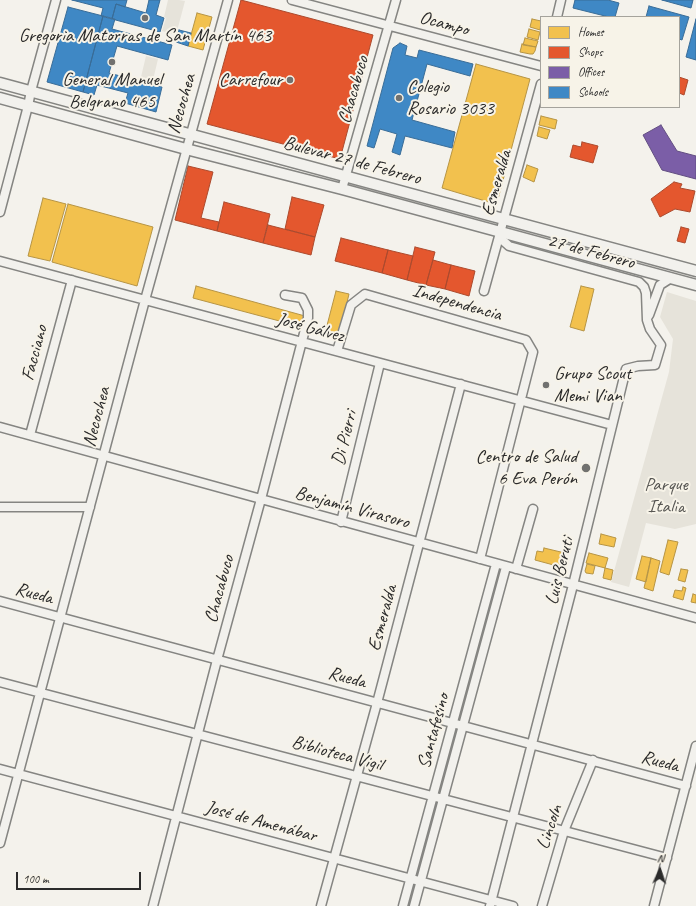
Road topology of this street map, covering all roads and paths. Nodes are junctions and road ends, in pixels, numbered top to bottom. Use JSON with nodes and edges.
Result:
{"nodes":[{"id":1,"x":56,"y":0,"type":"edge"},
{"id":2,"x":228,"y":0,"type":"edge"},
{"id":3,"x":292,"y":0,"type":"edge"},
{"id":4,"x":396,"y":0,"type":"edge"},
{"id":5,"x":561,"y":0,"type":"edge"},
{"id":6,"x":557,"y":16,"type":"edge"},
{"id":7,"x":388,"y":26,"type":"junction"},
{"id":8,"x":540,"y":66,"type":"edge"},
{"id":9,"x":0,"y":83,"type":"edge"},
{"id":10,"x":540,"y":88,"type":"edge"},
{"id":11,"x":31,"y":91,"type":"junction"},
{"id":12,"x":0,"y":98,"type":"edge"},
{"id":13,"x":28,"y":106,"type":"junction"},
{"id":14,"x":190,"y":134,"type":"junction"},
{"id":15,"x":186,"y":149,"type":"junction"},
{"id":16,"x":346,"y":177,"type":"junction"},
{"id":17,"x":342,"y":189,"type":"junction"},
{"id":18,"x":0,"y":212,"type":"edge"},
{"id":19,"x":504,"y":219,"type":"junction"},
{"id":20,"x":500,"y":235,"type":"junction"},
{"id":21,"x":0,"y":261,"type":"edge"},
{"id":22,"x":696,"y":271,"type":"edge"},
{"id":23,"x":671,"y":278,"type":"junction"},
{"id":24,"x":72,"y":280,"type":"junction"},
{"id":25,"x":696,"y":285,"type":"edge"},
{"id":26,"x":484,"y":292,"type":"dead end"},
{"id":27,"x":286,"y":295,"type":"dead end"},
{"id":28,"x":145,"y":300,"type":"junction"},
{"id":29,"x":647,"y":320,"type":"junction"},
{"id":30,"x":302,"y":342,"type":"junction"},
{"id":31,"x":337,"y":351,"type":"junction"},
{"id":32,"x":380,"y":363,"type":"junction"},
{"id":33,"x":461,"y":384,"type":"junction"},
{"id":34,"x":520,"y":401,"type":"junction"},
{"id":35,"x":612,"y":425,"type":"junction"},
{"id":36,"x":0,"y":427,"type":"edge"},
{"id":37,"x":30,"y":435,"type":"junction"},
{"id":38,"x":103,"y":456,"type":"junction"},
{"id":39,"x":260,"y":499,"type":"junction"},
{"id":40,"x":0,"y":507,"type":"edge"},
{"id":41,"x":90,"y":507,"type":"junction"},
{"id":42,"x":533,"y":509,"type":"dead end"},
{"id":43,"x":342,"y":522,"type":"junction"},
{"id":44,"x":419,"y":543,"type":"junction"},
{"id":45,"x":480,"y":559,"type":"junction"},
{"id":46,"x":496,"y":564,"type":"junction"},
{"id":47,"x":506,"y":567,"type":"junction"},
{"id":48,"x":516,"y":569,"type":"junction"},
{"id":49,"x":573,"y":585,"type":"junction"},
{"id":50,"x":0,"y":602,"type":"edge"},
{"id":51,"x":60,"y":618,"type":"junction"},
{"id":52,"x":696,"y":618,"type":"edge"},
{"id":53,"x":217,"y":660,"type":"junction"},
{"id":54,"x":0,"y":682,"type":"edge"},
{"id":55,"x":40,"y":692,"type":"junction"},
{"id":56,"x":377,"y":702,"type":"junction"},
{"id":57,"x":452,"y":724,"type":"junction"},
{"id":58,"x":463,"y":726,"type":"junction"},
{"id":59,"x":198,"y":734,"type":"junction"},
{"id":60,"x":531,"y":744,"type":"junction"},
{"id":61,"x":696,"y":746,"type":"edge"},
{"id":62,"x":593,"y":760,"type":"junction"},
{"id":63,"x":0,"y":769,"type":"edge"},
{"id":64,"x":18,"y":774,"type":"junction"},
{"id":65,"x":357,"y":776,"type":"junction"},
{"id":66,"x":686,"y":786,"type":"junction"},
{"id":67,"x":433,"y":796,"type":"junction"},
{"id":68,"x":443,"y":799,"type":"junction"},
{"id":69,"x":176,"y":816,"type":"junction"},
{"id":70,"x":513,"y":818,"type":"junction"},
{"id":71,"x":564,"y":831,"type":"junction"},
{"id":72,"x":0,"y":842,"type":"edge"},
{"id":73,"x":335,"y":858,"type":"junction"},
{"id":74,"x":667,"y":858,"type":"junction"},
{"id":75,"x":410,"y":879,"type":"junction"},
{"id":76,"x":421,"y":882,"type":"junction"},
{"id":77,"x":491,"y":903,"type":"edge"},
{"id":78,"x":153,"y":906,"type":"edge"},
{"id":79,"x":322,"y":906,"type":"edge"},
{"id":80,"x":403,"y":906,"type":"edge"},
{"id":81,"x":414,"y":906,"type":"edge"},
{"id":82,"x":513,"y":906,"type":"edge"},
{"id":83,"x":542,"y":906,"type":"edge"},
{"id":84,"x":654,"y":906,"type":"edge"}],
"edges":[{"from":1,"to":11,"type":"street"},
{"from":2,"to":14,"type":"street","name":"Necochea"},
{"from":3,"to":7,"type":"street","name":"Ocampo"},
{"from":4,"to":7,"type":"street","name":"Chacabuco"},
{"from":5,"to":6,"type":"street"},
{"from":7,"to":8,"type":"street","name":"Ocampo"},
{"from":7,"to":16,"type":"street","name":"Chacabuco"},
{"from":9,"to":11,"type":"main road","name":"Bulevar 27 de Febrero"},
{"from":10,"to":19,"type":"street","name":"Esmeralda"},
{"from":11,"to":13,"type":"street"},
{"from":11,"to":14,"type":"main road","name":"Bulevar 27 de Febrero"},
{"from":12,"to":13,"type":"main road","name":"Bulevar 27 de Febrero"},
{"from":13,"to":15,"type":"main road","name":"Bulevar 27 de Febrero"},
{"from":13,"to":18,"type":"street"},
{"from":14,"to":15,"type":"street","name":"Necochea"},
{"from":14,"to":16,"type":"main road","name":"Bulevar 27 de Febrero"},
{"from":15,"to":17,"type":"main road","name":"Bulevar 27 de Febrero"},
{"from":15,"to":28,"type":"street","name":"Necochea"},
{"from":16,"to":17,"type":"street","name":"Chacabuco"},
{"from":16,"to":19,"type":"main road","name":"Bulevar 27 de Febrero"},
{"from":17,"to":20,"type":"main road","name":"Bulevar 27 de Febrero"},
{"from":19,"to":20,"type":"street","name":"Esmeralda"},
{"from":19,"to":22,"type":"main road","name":"Bulevar 27 de Febrero"},
{"from":20,"to":23,"type":"main road","name":"Bulevar 27 de Febrero"},
{"from":20,"to":26,"type":"street","name":"Esmeralda"},
{"from":20,"to":29,"type":"street","name":"27 de Febrero"},
{"from":21,"to":24,"type":"street","name":"José Gálvez"},
{"from":23,"to":25,"type":"main road","name":"Bulevar 27 de Febrero"},
{"from":23,"to":29,"type":"street"},
{"from":24,"to":28,"type":"street","name":"José Gálvez"},
{"from":24,"to":37,"type":"street","name":"Facciano"},
{"from":27,"to":30,"type":"street","name":"Chacabuco"},
{"from":28,"to":30,"type":"street","name":"José Gálvez"},
{"from":28,"to":38,"type":"street","name":"Necochea"},
{"from":29,"to":35,"type":"street","name":"Luis Beruti"},
{"from":30,"to":31,"type":"street","name":"José Gálvez"},
{"from":30,"to":39,"type":"street","name":"Chacabuco"},
{"from":31,"to":32,"type":"street","name":"José Gálvez"},
{"from":31,"to":34,"type":"street","name":"Independencia"},
{"from":32,"to":33,"type":"street","name":"José Gálvez"},
{"from":32,"to":43,"type":"street","name":"Di Pierri"},
{"from":33,"to":34,"type":"street","name":"José Gálvez"},
{"from":33,"to":44,"type":"street","name":"Esmeralda"},
{"from":34,"to":35,"type":"street","name":"José Gálvez"},
{"from":34,"to":45,"type":"street"},
{"from":35,"to":49,"type":"street","name":"Luis Beruti"},
{"from":36,"to":37,"type":"street","name":"Benjamín Virasoro"},
{"from":37,"to":38,"type":"street","name":"Benjamín Virasoro"},
{"from":38,"to":39,"type":"street","name":"Benjamín Virasoro"},
{"from":38,"to":41,"type":"street","name":"Necochea"},
{"from":39,"to":43,"type":"street","name":"Benjamín Virasoro"},
{"from":39,"to":53,"type":"street","name":"Chacabuco"},
{"from":40,"to":41,"type":"street"},
{"from":41,"to":51,"type":"street","name":"Necochea"},
{"from":42,"to":48,"type":"street"},
{"from":43,"to":44,"type":"street","name":"Benjamín Virasoro"},
{"from":44,"to":45,"type":"street","name":"Benjamín Virasoro"},
{"from":44,"to":56,"type":"street","name":"Esmeralda"},
{"from":45,"to":46,"type":"street","name":"Benjamín Virasoro"},
{"from":46,"to":47,"type":"street","name":"Benjamín Virasoro"},
{"from":46,"to":57,"type":"street","name":"Santafesino"},
{"from":47,"to":48,"type":"street","name":"Benjamín Virasoro"},
{"from":47,"to":58,"type":"street","name":"Santafesino"},
{"from":48,"to":49,"type":"street","name":"Benjamín Virasoro"},
{"from":49,"to":52,"type":"street","name":"Benjamín Virasoro"},
{"from":49,"to":60,"type":"street","name":"Luis Beruti"},
{"from":50,"to":51,"type":"street","name":"Rueda"},
{"from":51,"to":53,"type":"street","name":"Rueda"},
{"from":51,"to":55,"type":"street","name":"Necochea"},
{"from":53,"to":56,"type":"street","name":"Rueda"},
{"from":53,"to":59,"type":"street","name":"Chacabuco"},
{"from":54,"to":55,"type":"street","name":"Biblioteca Vigil"},
{"from":55,"to":59,"type":"street","name":"Biblioteca Vigil"},
{"from":55,"to":64,"type":"street","name":"Necochea"},
{"from":56,"to":57,"type":"street","name":"Rueda"},
{"from":56,"to":65,"type":"street","name":"Esmeralda"},
{"from":57,"to":58,"type":"street","name":"Rueda"},
{"from":57,"to":67,"type":"street","name":"Santafesino"},
{"from":58,"to":60,"type":"street","name":"Rueda"},
{"from":58,"to":68,"type":"street","name":"Santafesino"},
{"from":59,"to":65,"type":"street","name":"Biblioteca Vigil"},
{"from":59,"to":69,"type":"street","name":"Chacabuco"},
{"from":60,"to":62,"type":"street","name":"Rueda"},
{"from":60,"to":70,"type":"street","name":"Luis Beruti"},
{"from":61,"to":66,"type":"street"},
{"from":62,"to":66,"type":"street","name":"Rueda"},
{"from":62,"to":71,"type":"street","name":"Lincoln"},
{"from":63,"to":64,"type":"street","name":"José de Amenábar"},
{"from":64,"to":69,"type":"street","name":"José de Amenábar"},
{"from":64,"to":72,"type":"street","name":"Necochea"},
{"from":65,"to":67,"type":"street","name":"Biblioteca Vigil"},
{"from":65,"to":73,"type":"street","name":"Esmeralda"},
{"from":66,"to":74,"type":"street"},
{"from":67,"to":68,"type":"street","name":"Biblioteca Vigil"},
{"from":67,"to":75,"type":"street","name":"Santafesino"},
{"from":68,"to":70,"type":"street","name":"Biblioteca Vigil"},
{"from":68,"to":76,"type":"street","name":"Santafesino"},
{"from":69,"to":73,"type":"street","name":"José de Amenábar"},
{"from":69,"to":78,"type":"street","name":"Chacabuco"},
{"from":70,"to":71,"type":"street","name":"Biblioteca Vigil"},
{"from":70,"to":77,"type":"street","name":"Luis Beruti"},
{"from":71,"to":74,"type":"street","name":"Biblioteca Vigil"},
{"from":71,"to":83,"type":"street","name":"Lincoln"},
{"from":73,"to":75,"type":"street","name":"José de Amenábar"},
{"from":73,"to":79,"type":"street","name":"Esmeralda"},
{"from":74,"to":84,"type":"street"},
{"from":75,"to":76,"type":"street","name":"José de Amenábar"},
{"from":75,"to":80,"type":"street","name":"Santafesino"},
{"from":76,"to":77,"type":"street","name":"José de Amenábar"},
{"from":76,"to":81,"type":"street","name":"Santafesino"},
{"from":77,"to":82,"type":"street","name":"José de Amenábar"}]}
